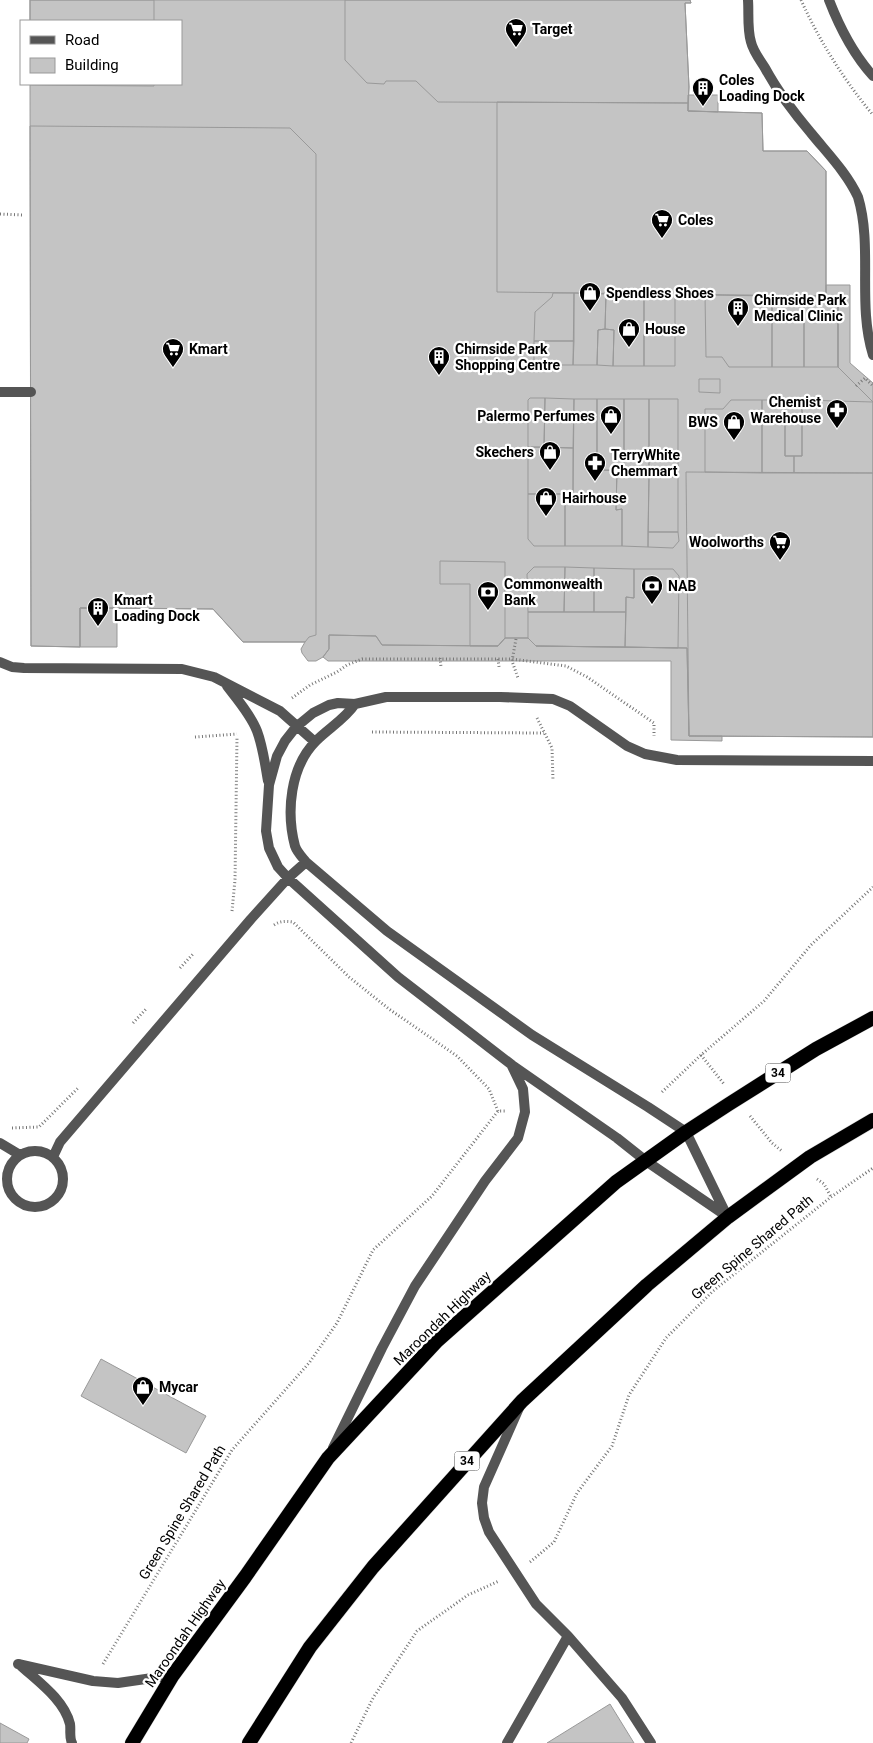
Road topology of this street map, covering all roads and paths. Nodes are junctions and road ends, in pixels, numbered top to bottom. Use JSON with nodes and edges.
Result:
{"nodes":[{"id":1,"x":748,"y":0,"type":"edge"},
{"id":2,"x":829,"y":0,"type":"edge"},
{"id":3,"x":873,"y":76,"type":"edge"},
{"id":4,"x":0,"y":214,"type":"edge"},
{"id":5,"x":23,"y":215,"type":"dead end"},
{"id":6,"x":873,"y":355,"type":"edge"},
{"id":7,"x":856,"y":386,"type":"dead end"},
{"id":8,"x":873,"y":386,"type":"edge"},
{"id":9,"x":0,"y":392,"type":"edge"},
{"id":10,"x":31,"y":392,"type":"dead end"},
{"id":11,"x":440,"y":658,"type":"junction"},
{"id":12,"x":498,"y":659,"type":"junction"},
{"id":13,"x":0,"y":662,"type":"edge"},
{"id":14,"x":441,"y":667,"type":"dead end"},
{"id":15,"x":499,"y":667,"type":"dead end"},
{"id":16,"x":337,"y":672,"type":"dead end"},
{"id":17,"x":223,"y":681,"type":"junction"},
{"id":18,"x":355,"y":704,"type":"junction"},
{"id":19,"x":654,"y":723,"type":"dead end"},
{"id":20,"x":296,"y":727,"type":"junction"},
{"id":21,"x":372,"y":732,"type":"dead end"},
{"id":22,"x":544,"y":733,"type":"dead end"},
{"id":23,"x":237,"y":734,"type":"dead end"},
{"id":24,"x":315,"y":742,"type":"junction"},
{"id":25,"x":873,"y":761,"type":"edge"},
{"id":26,"x":269,"y":785,"type":"junction"},
{"id":27,"x":306,"y":862,"type":"junction"},
{"id":28,"x":288,"y":878,"type":"junction"},
{"id":29,"x":873,"y":887,"type":"edge"},
{"id":30,"x":251,"y":919,"type":"junction"},
{"id":31,"x":194,"y":952,"type":"dead end"},
{"id":32,"x":179,"y":970,"type":"dead end"},
{"id":33,"x":150,"y":1005,"type":"dead end"},
{"id":34,"x":873,"y":1018,"type":"edge"},
{"id":35,"x":131,"y":1025,"type":"dead end"},
{"id":36,"x":701,"y":1055,"type":"junction"},
{"id":37,"x":512,"y":1065,"type":"junction"},
{"id":38,"x":85,"y":1082,"type":"dead end"},
{"id":39,"x":736,"y":1099,"type":"junction"},
{"id":40,"x":648,"y":1107,"type":"junction"},
{"id":41,"x":498,"y":1111,"type":"junction"},
{"id":42,"x":525,"y":1112,"type":"junction"},
{"id":43,"x":873,"y":1120,"type":"edge"},
{"id":44,"x":7,"y":1128,"type":"dead end"},
{"id":45,"x":686,"y":1132,"type":"junction"},
{"id":46,"x":0,"y":1143,"type":"edge"},
{"id":47,"x":20,"y":1155,"type":"junction"},
{"id":48,"x":53,"y":1157,"type":"junction"},
{"id":49,"x":646,"y":1161,"type":"junction"},
{"id":50,"x":799,"y":1165,"type":"junction"},
{"id":51,"x":873,"y":1168,"type":"edge"},
{"id":52,"x":3,"y":1176,"type":"edge"},
{"id":53,"x":831,"y":1197,"type":"junction"},
{"id":54,"x":728,"y":1217,"type":"junction"},
{"id":55,"x":522,"y":1401,"type":"junction"},
{"id":56,"x":328,"y":1458,"type":"junction"},
{"id":57,"x":515,"y":1573,"type":"junction"},
{"id":58,"x":568,"y":1636,"type":"junction"},
{"id":59,"x":173,"y":1675,"type":"junction"},
{"id":60,"x":93,"y":1681,"type":"junction"},
{"id":61,"x":72,"y":1743,"type":"edge"},
{"id":62,"x":132,"y":1743,"type":"edge"},
{"id":63,"x":249,"y":1743,"type":"edge"},
{"id":64,"x":351,"y":1743,"type":"edge"},
{"id":65,"x":507,"y":1743,"type":"edge"},
{"id":66,"x":651,"y":1743,"type":"edge"}],
"edges":[{"from":1,"to":6,"type":"street"},
{"from":2,"to":3,"type":"street"},
{"from":4,"to":5,"type":"path"},
{"from":7,"to":8,"type":"path"},
{"from":9,"to":10,"type":"street"},
{"from":11,"to":12,"type":"path"},
{"from":11,"to":14,"type":"path"},
{"from":11,"to":16,"type":"path"},
{"from":12,"to":15,"type":"path"},
{"from":12,"to":19,"type":"path"},
{"from":13,"to":17,"type":"street"},
{"from":17,"to":20,"type":"street"},
{"from":17,"to":26,"type":"street"},
{"from":18,"to":20,"type":"street"},
{"from":18,"to":24,"type":"street"},
{"from":18,"to":25,"type":"street"},
{"from":20,"to":24,"type":"street"},
{"from":20,"to":26,"type":"street"},
{"from":21,"to":22,"type":"path"},
{"from":23,"to":30,"type":"path"},
{"from":24,"to":27,"type":"street"},
{"from":26,"to":28,"type":"street"},
{"from":27,"to":28,"type":"street"},
{"from":27,"to":40,"type":"street"},
{"from":28,"to":30,"type":"street"},
{"from":28,"to":37,"type":"street"},
{"from":29,"to":36,"type":"path"},
{"from":30,"to":41,"type":"path"},
{"from":30,"to":48,"type":"street"},
{"from":31,"to":32,"type":"path"},
{"from":33,"to":35,"type":"path"},
{"from":34,"to":39,"type":"highway","name":"Maroondah Highway","number":"34"},
{"from":36,"to":39,"type":"path"},
{"from":36,"to":40,"type":"path"},
{"from":37,"to":42,"type":"street"},
{"from":37,"to":49,"type":"street"},
{"from":38,"to":44,"type":"path"},
{"from":39,"to":45,"type":"highway","name":"Maroondah Highway","number":"34"},
{"from":39,"to":50,"type":"path"},
{"from":40,"to":45,"type":"street"},
{"from":41,"to":42,"type":"path"},
{"from":41,"to":60,"type":"path","name":"Green Spine Shared Path"},
{"from":42,"to":56,"type":"street"},
{"from":43,"to":50,"type":"highway","number":"34"},
{"from":45,"to":49,"type":"highway","name":"Maroondah Highway","number":"34"},
{"from":45,"to":54,"type":"street"},
{"from":46,"to":47,"type":"street"},
{"from":47,"to":48,"type":"street"},
{"from":47,"to":52,"type":"street"},
{"from":48,"to":52,"type":"street"},
{"from":49,"to":54,"type":"street"},
{"from":49,"to":56,"type":"highway","name":"Maroondah Highway","number":"34"},
{"from":50,"to":53,"type":"path"},
{"from":50,"to":54,"type":"highway","number":"34"},
{"from":51,"to":53,"type":"path","name":"Green Spine Shared Path"},
{"from":53,"to":57,"type":"path","name":"Green Spine Shared Path"},
{"from":54,"to":55,"type":"highway","number":"34"},
{"from":55,"to":57,"type":"street"},
{"from":55,"to":63,"type":"highway","number":"34"},
{"from":56,"to":59,"type":"highway","name":"Maroondah Highway","number":"34"},
{"from":57,"to":58,"type":"street"},
{"from":57,"to":64,"type":"path","name":"Green Spine Shared Path"},
{"from":58,"to":65,"type":"street"},
{"from":58,"to":66,"type":"street"},
{"from":59,"to":60,"type":"street"},
{"from":59,"to":62,"type":"highway","name":"Maroondah Highway","number":"34"},
{"from":60,"to":61,"type":"street"}]}
